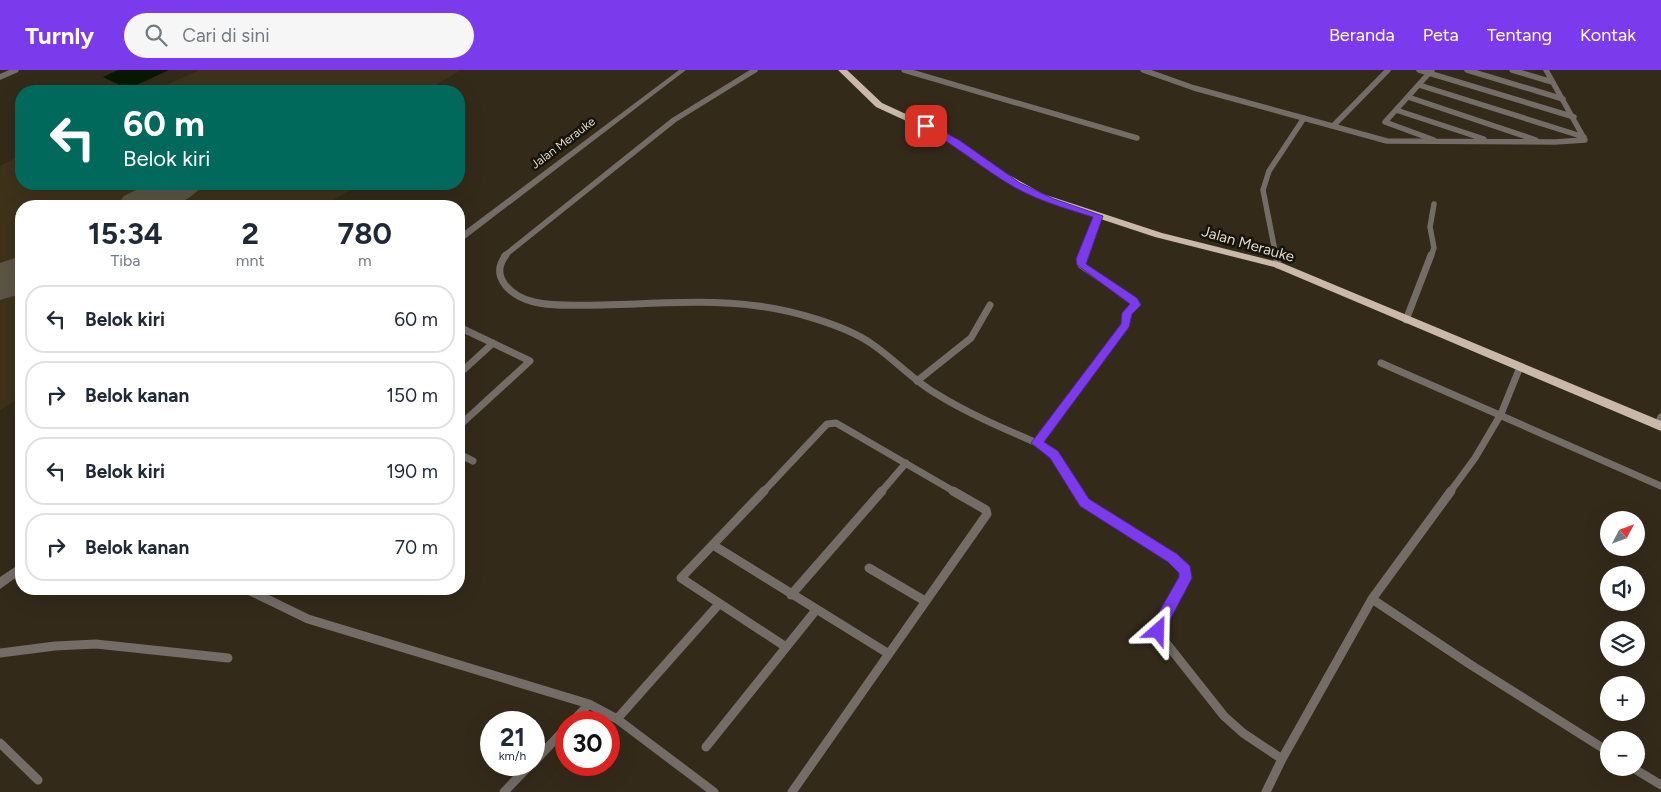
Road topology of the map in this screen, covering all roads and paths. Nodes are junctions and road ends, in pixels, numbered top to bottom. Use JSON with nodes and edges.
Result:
{"nodes":[{"id":1,"x":16,"y":70,"type":"edge"},
{"id":2,"x":683,"y":70,"type":"edge"},
{"id":3,"x":755,"y":70,"type":"edge"},
{"id":4,"x":842,"y":70,"type":"edge"},
{"id":5,"x":904,"y":70,"type":"edge"},
{"id":6,"x":1143,"y":70,"type":"edge"},
{"id":7,"x":1388,"y":70,"type":"edge"},
{"id":8,"x":1418,"y":70,"type":"edge"},
{"id":9,"x":1467,"y":70,"type":"edge"},
{"id":10,"x":1512,"y":70,"type":"edge"},
{"id":11,"x":1546,"y":70,"type":"edge"},
{"id":12,"x":1431,"y":72,"type":"edge"},
{"id":13,"x":0,"y":77,"type":"edge"},
{"id":14,"x":1552,"y":82,"type":"junction"},
{"id":15,"x":1419,"y":85,"type":"junction"},
{"id":16,"x":1408,"y":97,"type":"junction"},
{"id":17,"x":1563,"y":99,"type":"junction"},
{"id":18,"x":1396,"y":110,"type":"junction"},
{"id":19,"x":1574,"y":117,"type":"junction"},
{"id":20,"x":1304,"y":118,"type":"junction"},
{"id":21,"x":1333,"y":126,"type":"junction"},
{"id":22,"x":1584,"y":137,"type":"junction"},
{"id":23,"x":1137,"y":138,"type":"dead end"},
{"id":24,"x":1436,"y":141,"type":"junction"},
{"id":25,"x":1491,"y":142,"type":"junction"},
{"id":26,"x":1544,"y":142,"type":"junction"},
{"id":27,"x":1434,"y":204,"type":"dead end"},
{"id":28,"x":1098,"y":216,"type":"junction"},
{"id":29,"x":465,"y":234,"type":"edge"},
{"id":30,"x":1278,"y":266,"type":"junction"},
{"id":31,"x":990,"y":305,"type":"dead end"},
{"id":32,"x":1406,"y":320,"type":"junction"},
{"id":33,"x":465,"y":330,"type":"edge"},
{"id":34,"x":494,"y":343,"type":"junction"},
{"id":35,"x":1381,"y":363,"type":"dead end"},
{"id":36,"x":1520,"y":367,"type":"junction"},
{"id":37,"x":465,"y":369,"type":"edge"},
{"id":38,"x":917,"y":381,"type":"junction"},
{"id":39,"x":1501,"y":414,"type":"junction"},
{"id":40,"x":465,"y":421,"type":"edge"},
{"id":41,"x":1660,"y":422,"type":"edge"},
{"id":42,"x":1037,"y":443,"type":"junction"},
{"id":43,"x":465,"y":457,"type":"edge"},
{"id":44,"x":473,"y":461,"type":"dead end"},
{"id":45,"x":906,"y":463,"type":"junction"},
{"id":46,"x":1661,"y":486,"type":"edge"},
{"id":47,"x":713,"y":545,"type":"junction"},
{"id":48,"x":869,"y":568,"type":"dead end"},
{"id":49,"x":15,"y":573,"type":"edge"},
{"id":50,"x":0,"y":584,"type":"edge"},
{"id":51,"x":791,"y":594,"type":"junction"},
{"id":52,"x":258,"y":595,"type":"edge"},
{"id":53,"x":1372,"y":599,"type":"junction"},
{"id":54,"x":925,"y":601,"type":"junction"},
{"id":55,"x":719,"y":604,"type":"junction"},
{"id":56,"x":816,"y":610,"type":"junction"},
{"id":57,"x":786,"y":647,"type":"junction"},
{"id":58,"x":0,"y":653,"type":"edge"},
{"id":59,"x":889,"y":654,"type":"junction"},
{"id":60,"x":228,"y":658,"type":"dead end"},
{"id":61,"x":589,"y":704,"type":"junction"},
{"id":62,"x":582,"y":711,"type":"edge"},
{"id":63,"x":602,"y":711,"type":"edge"},
{"id":64,"x":620,"y":716,"type":"edge"},
{"id":65,"x":620,"y":721,"type":"edge"},
{"id":66,"x":555,"y":740,"type":"edge"},
{"id":67,"x":0,"y":743,"type":"edge"},
{"id":68,"x":1600,"y":746,"type":"edge"},
{"id":69,"x":706,"y":747,"type":"dead end"},
{"id":70,"x":545,"y":750,"type":"edge"},
{"id":71,"x":1282,"y":759,"type":"junction"},
{"id":72,"x":1645,"y":775,"type":"edge"},
{"id":73,"x":519,"y":776,"type":"edge"},
{"id":74,"x":38,"y":780,"type":"dead end"},
{"id":75,"x":1661,"y":785,"type":"edge"},
{"id":76,"x":504,"y":792,"type":"edge"},
{"id":77,"x":714,"y":792,"type":"edge"},
{"id":78,"x":792,"y":792,"type":"edge"},
{"id":79,"x":1266,"y":792,"type":"edge"}],
"edges":[{"from":1,"to":13,"type":"street"},
{"from":2,"to":29,"type":"street","name":"Jalan Merauke"},
{"from":3,"to":38,"type":"street"},
{"from":4,"to":28,"type":"highway","name":"Jalan Merauke"},
{"from":5,"to":23,"type":"street"},
{"from":6,"to":20,"type":"street"},
{"from":7,"to":21,"type":"street"},
{"from":8,"to":12,"type":"street"},
{"from":9,"to":17,"type":"street"},
{"from":10,"to":14,"type":"street"},
{"from":11,"to":14,"type":"street"},
{"from":12,"to":15,"type":"street"},
{"from":12,"to":19,"type":"street"},
{"from":14,"to":17,"type":"street"},
{"from":15,"to":16,"type":"street"},
{"from":15,"to":22,"type":"street"},
{"from":16,"to":18,"type":"street"},
{"from":16,"to":26,"type":"street"},
{"from":17,"to":19,"type":"street"},
{"from":18,"to":24,"type":"street"},
{"from":18,"to":25,"type":"street"},
{"from":19,"to":22,"type":"street"},
{"from":20,"to":21,"type":"street"},
{"from":20,"to":30,"type":"street"},
{"from":21,"to":24,"type":"street"},
{"from":22,"to":26,"type":"street"},
{"from":24,"to":25,"type":"street"},
{"from":25,"to":26,"type":"street"},
{"from":27,"to":32,"type":"street"},
{"from":28,"to":30,"type":"highway","name":"Jalan Merauke"},
{"from":28,"to":42,"type":"street"},
{"from":30,"to":32,"type":"highway","name":"Jalan Merauke"},
{"from":31,"to":38,"type":"street"},
{"from":32,"to":36,"type":"highway","name":"Jalan Merauke"},
{"from":33,"to":34,"type":"street"},
{"from":34,"to":37,"type":"street"},
{"from":34,"to":40,"type":"street"},
{"from":35,"to":39,"type":"street"},
{"from":36,"to":39,"type":"street"},
{"from":36,"to":41,"type":"highway","name":"Jalan Merauke"},
{"from":38,"to":42,"type":"street"},
{"from":39,"to":46,"type":"street"},
{"from":39,"to":53,"type":"street"},
{"from":42,"to":71,"type":"street"},
{"from":43,"to":44,"type":"street"},
{"from":45,"to":47,"type":"street"},
{"from":45,"to":51,"type":"street"},
{"from":45,"to":54,"type":"street"},
{"from":47,"to":51,"type":"street"},
{"from":47,"to":55,"type":"street"},
{"from":48,"to":54,"type":"street"},
{"from":49,"to":50,"type":"street"},
{"from":51,"to":56,"type":"street"},
{"from":52,"to":61,"type":"street"},
{"from":53,"to":68,"type":"street"},
{"from":53,"to":71,"type":"street"},
{"from":54,"to":59,"type":"street"},
{"from":55,"to":57,"type":"street"},
{"from":55,"to":64,"type":"street"},
{"from":56,"to":57,"type":"street"},
{"from":56,"to":59,"type":"street"},
{"from":57,"to":69,"type":"street"},
{"from":58,"to":60,"type":"street"},
{"from":59,"to":78,"type":"street"},
{"from":61,"to":62,"type":"street"},
{"from":61,"to":63,"type":"street"},
{"from":65,"to":77,"type":"street"},
{"from":66,"to":70,"type":"street"},
{"from":67,"to":74,"type":"street"},
{"from":71,"to":79,"type":"street"},
{"from":72,"to":75,"type":"street"},
{"from":73,"to":76,"type":"street"}]}
